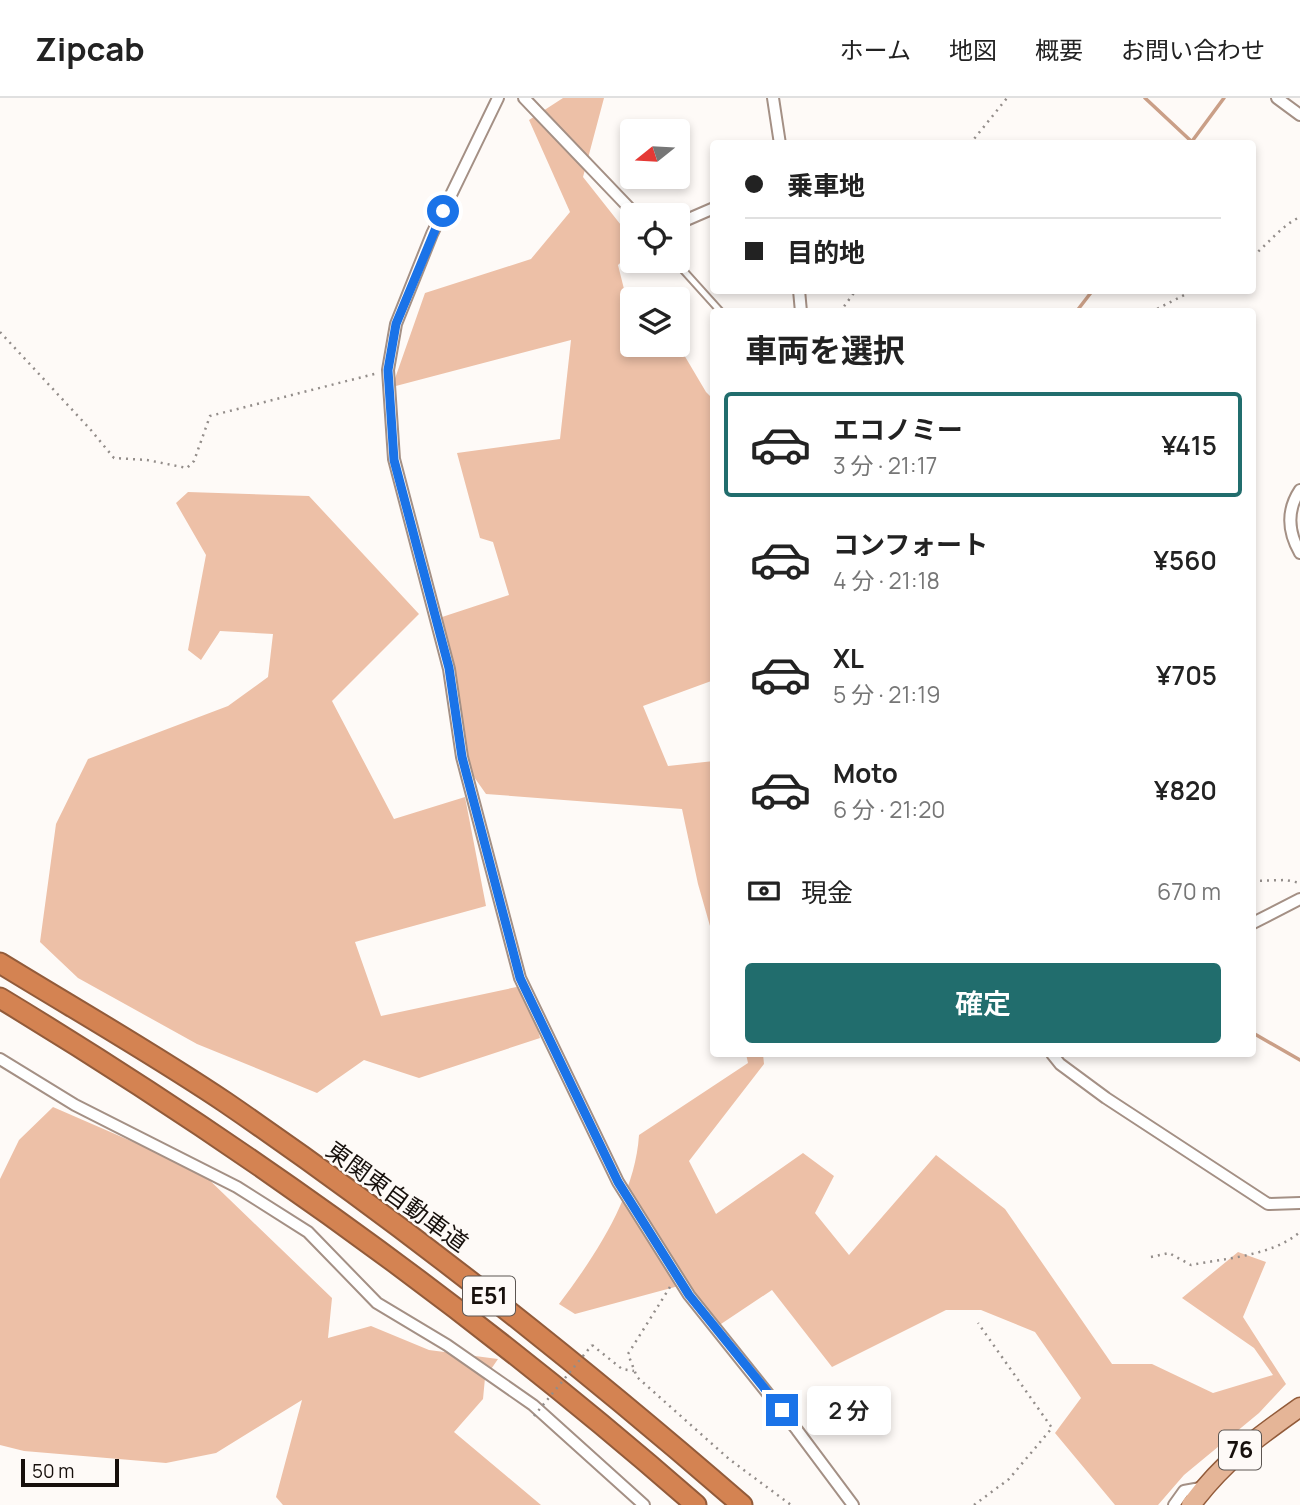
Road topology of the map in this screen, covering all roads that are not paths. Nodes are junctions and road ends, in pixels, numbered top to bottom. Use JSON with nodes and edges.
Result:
{"nodes":[{"id":1,"x":498,"y":98,"type":"edge"},
{"id":2,"x":524,"y":98,"type":"edge"},
{"id":3,"x":773,"y":98,"type":"edge"},
{"id":4,"x":1277,"y":98,"type":"edge"},
{"id":5,"x":1300,"y":115,"type":"edge"},
{"id":6,"x":779,"y":140,"type":"edge"},
{"id":7,"x":625,"y":203,"type":"edge"},
{"id":8,"x":710,"y":210,"type":"edge"},
{"id":9,"x":690,"y":218,"type":"edge"},
{"id":10,"x":685,"y":273,"type":"edge"},
{"id":11,"x":717,"y":308,"type":"edge"},
{"id":12,"x":1300,"y":491,"type":"edge"},
{"id":13,"x":1300,"y":553,"type":"edge"},
{"id":14,"x":1300,"y":899,"type":"edge"},
{"id":15,"x":1256,"y":921,"type":"edge"},
{"id":16,"x":0,"y":963,"type":"edge"},
{"id":17,"x":0,"y":998,"type":"edge"},
{"id":18,"x":1054,"y":1057,"type":"edge"},
{"id":19,"x":0,"y":1059,"type":"edge"},
{"id":20,"x":1300,"y":1203,"type":"edge"},
{"id":21,"x":1300,"y":1407,"type":"edge"},
{"id":22,"x":1206,"y":1487,"type":"junction"},
{"id":23,"x":644,"y":1505,"type":"edge"},
{"id":24,"x":696,"y":1505,"type":"edge"},
{"id":25,"x":741,"y":1505,"type":"edge"},
{"id":26,"x":853,"y":1505,"type":"edge"},
{"id":27,"x":1174,"y":1505,"type":"edge"},
{"id":28,"x":1191,"y":1505,"type":"edge"}],
"edges":[{"from":1,"to":26,"type":"street"},
{"from":2,"to":7,"type":"street"},
{"from":3,"to":6,"type":"street"},
{"from":4,"to":5,"type":"street"},
{"from":8,"to":9,"type":"street"},
{"from":10,"to":11,"type":"lane"},
{"from":12,"to":13,"type":"street"},
{"from":14,"to":15,"type":"street"},
{"from":16,"to":25,"type":"highway","name":"東関東自動車道","number":"E51"},
{"from":17,"to":24,"type":"highway","number":"E51"},
{"from":18,"to":20,"type":"street"},
{"from":19,"to":23,"type":"street"},
{"from":21,"to":22,"type":"main road","number":"76"},
{"from":22,"to":27,"type":"street"},
{"from":22,"to":28,"type":"main road","number":"76"}]}
